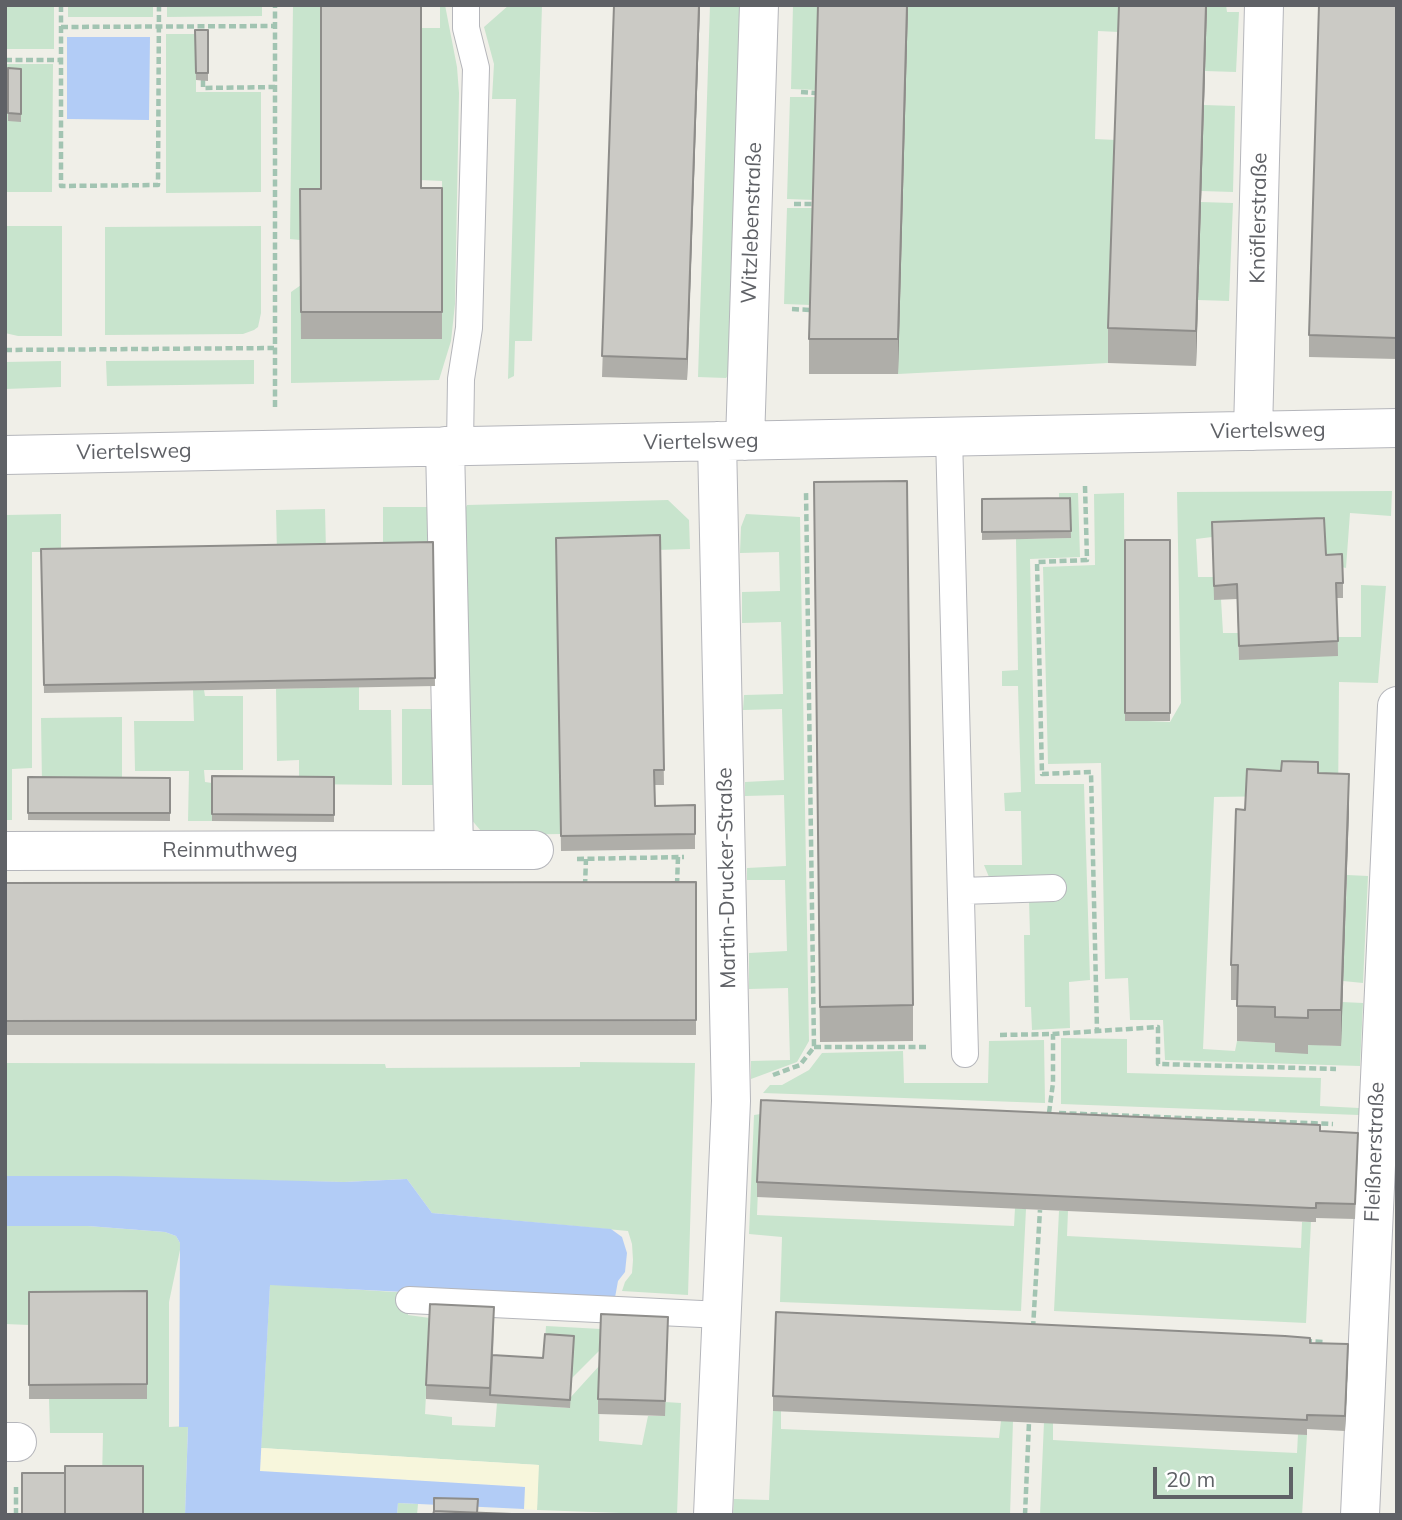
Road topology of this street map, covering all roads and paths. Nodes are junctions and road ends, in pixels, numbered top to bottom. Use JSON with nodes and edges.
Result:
{"nodes":[{"id":1,"x":61,"y":5,"type":"edge"},
{"id":2,"x":159,"y":5,"type":"edge"},
{"id":3,"x":275,"y":5,"type":"edge"},
{"id":4,"x":466,"y":5,"type":"edge"},
{"id":5,"x":759,"y":5,"type":"edge"},
{"id":6,"x":1264,"y":5,"type":"edge"},
{"id":7,"x":275,"y":26,"type":"junction"},
{"id":8,"x":61,"y":27,"type":"junction"},
{"id":9,"x":159,"y":27,"type":"junction"},
{"id":10,"x":5,"y":60,"type":"edge"},
{"id":11,"x":60,"y":60,"type":"junction"},
{"id":12,"x":203,"y":80,"type":"edge"},
{"id":13,"x":275,"y":87,"type":"junction"},
{"id":14,"x":274,"y":348,"type":"junction"},
{"id":15,"x":5,"y":350,"type":"edge"},
{"id":16,"x":1397,"y":428,"type":"edge"},
{"id":17,"x":1253,"y":430,"type":"junction"},
{"id":18,"x":949,"y":436,"type":"junction"},
{"id":19,"x":731,"y":441,"type":"junction"},
{"id":20,"x":453,"y":446,"type":"junction"},
{"id":21,"x":276,"y":450,"type":"junction"},
{"id":22,"x":5,"y":455,"type":"edge"},
{"id":23,"x":1085,"y":486,"type":"dead end"},
{"id":24,"x":806,"y":491,"type":"dead end"},
{"id":25,"x":1397,"y":706,"type":"edge"},
{"id":26,"x":454,"y":850,"type":"junction"},
{"id":27,"x":534,"y":850,"type":"joint"},
{"id":28,"x":5,"y":851,"type":"edge"},
{"id":29,"x":727,"y":856,"type":"junction"},
{"id":30,"x":677,"y":857,"type":"junction"},
{"id":31,"x":586,"y":859,"type":"junction"},
{"id":32,"x":1053,"y":888,"type":"dead end"},
{"id":33,"x":961,"y":891,"type":"junction"},
{"id":34,"x":585,"y":897,"type":"edge"},
{"id":35,"x":676,"y":897,"type":"edge"},
{"id":36,"x":1097,"y":1030,"type":"junction"},
{"id":37,"x":1053,"y":1034,"type":"junction"},
{"id":38,"x":965,"y":1045,"type":"junction"},
{"id":39,"x":814,"y":1047,"type":"junction"},
{"id":40,"x":1378,"y":1070,"type":"junction"},
{"id":41,"x":731,"y":1101,"type":"junction"},
{"id":42,"x":1036,"y":1112,"type":"edge"},
{"id":43,"x":1049,"y":1113,"type":"junction"},
{"id":44,"x":1134,"y":1116,"type":"junction"},
{"id":45,"x":1175,"y":1118,"type":"junction"},
{"id":46,"x":1226,"y":1120,"type":"junction"},
{"id":47,"x":1302,"y":1123,"type":"junction"},
{"id":48,"x":1134,"y":1124,"type":"edge"},
{"id":49,"x":1175,"y":1125,"type":"edge"},
{"id":50,"x":1376,"y":1126,"type":"junction"},
{"id":51,"x":1226,"y":1127,"type":"edge"},
{"id":52,"x":1302,"y":1131,"type":"edge"},
{"id":53,"x":1040,"y":1210,"type":"edge"},
{"id":54,"x":409,"y":1300,"type":"dead end"},
{"id":55,"x":722,"y":1315,"type":"junction"},
{"id":56,"x":1020,"y":1326,"type":"edge"},
{"id":57,"x":1033,"y":1327,"type":"junction"},
{"id":58,"x":1046,"y":1328,"type":"edge"},
{"id":59,"x":1033,"y":1339,"type":"edge"},
{"id":60,"x":1300,"y":1340,"type":"edge"},
{"id":61,"x":1367,"y":1344,"type":"junction"},
{"id":62,"x":1029,"y":1422,"type":"edge"},
{"id":63,"x":713,"y":1515,"type":"edge"},
{"id":64,"x":1025,"y":1515,"type":"edge"},
{"id":65,"x":1360,"y":1515,"type":"edge"}],
"edges":[{"from":1,"to":8,"type":"path"},
{"from":2,"to":9,"type":"path"},
{"from":3,"to":7,"type":"path"},
{"from":4,"to":20,"type":"lane"},
{"from":5,"to":19,"type":"street","name":"Witzlebenstraße"},
{"from":6,"to":17,"type":"street","name":"Knöflerstraße"},
{"from":7,"to":9,"type":"path"},
{"from":7,"to":13,"type":"path"},
{"from":8,"to":9,"type":"path"},
{"from":8,"to":11,"type":"path"},
{"from":9,"to":11,"type":"path"},
{"from":10,"to":11,"type":"path"},
{"from":12,"to":13,"type":"path"},
{"from":13,"to":14,"type":"path"},
{"from":14,"to":15,"type":"path"},
{"from":14,"to":21,"type":"path"},
{"from":16,"to":17,"type":"street","name":"Viertelsweg"},
{"from":17,"to":18,"type":"street","name":"Viertelsweg"},
{"from":18,"to":19,"type":"street","name":"Viertelsweg"},
{"from":18,"to":33,"type":"lane"},
{"from":19,"to":20,"type":"street","name":"Viertelsweg"},
{"from":19,"to":29,"type":"street","name":"Martin-Drucker-Straße"},
{"from":20,"to":21,"type":"street","name":"Viertelsweg"},
{"from":20,"to":26,"type":"street"},
{"from":21,"to":22,"type":"street","name":"Viertelsweg"},
{"from":23,"to":36,"type":"path"},
{"from":24,"to":39,"type":"path"},
{"from":25,"to":40,"type":"street","name":"Fleißnerstraße"},
{"from":26,"to":27,"type":"street","name":"Reinmuthweg"},
{"from":26,"to":28,"type":"street","name":"Reinmuthweg"},
{"from":27,"to":31,"type":"path"},
{"from":29,"to":30,"type":"path"},
{"from":29,"to":41,"type":"street","name":"Martin-Drucker-Straße"},
{"from":30,"to":31,"type":"path"},
{"from":30,"to":35,"type":"path"},
{"from":31,"to":34,"type":"path"},
{"from":32,"to":33,"type":"lane"},
{"from":33,"to":38,"type":"lane"},
{"from":36,"to":37,"type":"path"},
{"from":36,"to":40,"type":"path"},
{"from":37,"to":38,"type":"path"},
{"from":37,"to":43,"type":"path"},
{"from":38,"to":39,"type":"path"},
{"from":39,"to":41,"type":"path"},
{"from":40,"to":50,"type":"street","name":"Fleißnerstraße"},
{"from":41,"to":55,"type":"street","name":"Martin-Drucker-Straße"},
{"from":42,"to":43,"type":"path"},
{"from":43,"to":44,"type":"path"},
{"from":44,"to":45,"type":"path"},
{"from":44,"to":48,"type":"path"},
{"from":45,"to":46,"type":"path"},
{"from":45,"to":49,"type":"path"},
{"from":46,"to":47,"type":"path"},
{"from":46,"to":51,"type":"path"},
{"from":47,"to":50,"type":"path"},
{"from":47,"to":52,"type":"path"},
{"from":50,"to":61,"type":"street","name":"Fleißnerstraße"},
{"from":53,"to":57,"type":"path"},
{"from":54,"to":55,"type":"lane"},
{"from":55,"to":63,"type":"street","name":"Martin-Drucker-Straße"},
{"from":56,"to":57,"type":"path"},
{"from":57,"to":58,"type":"path"},
{"from":57,"to":59,"type":"path"},
{"from":60,"to":61,"type":"path"},
{"from":61,"to":65,"type":"street","name":"Fleißnerstraße"},
{"from":62,"to":64,"type":"path"}]}
